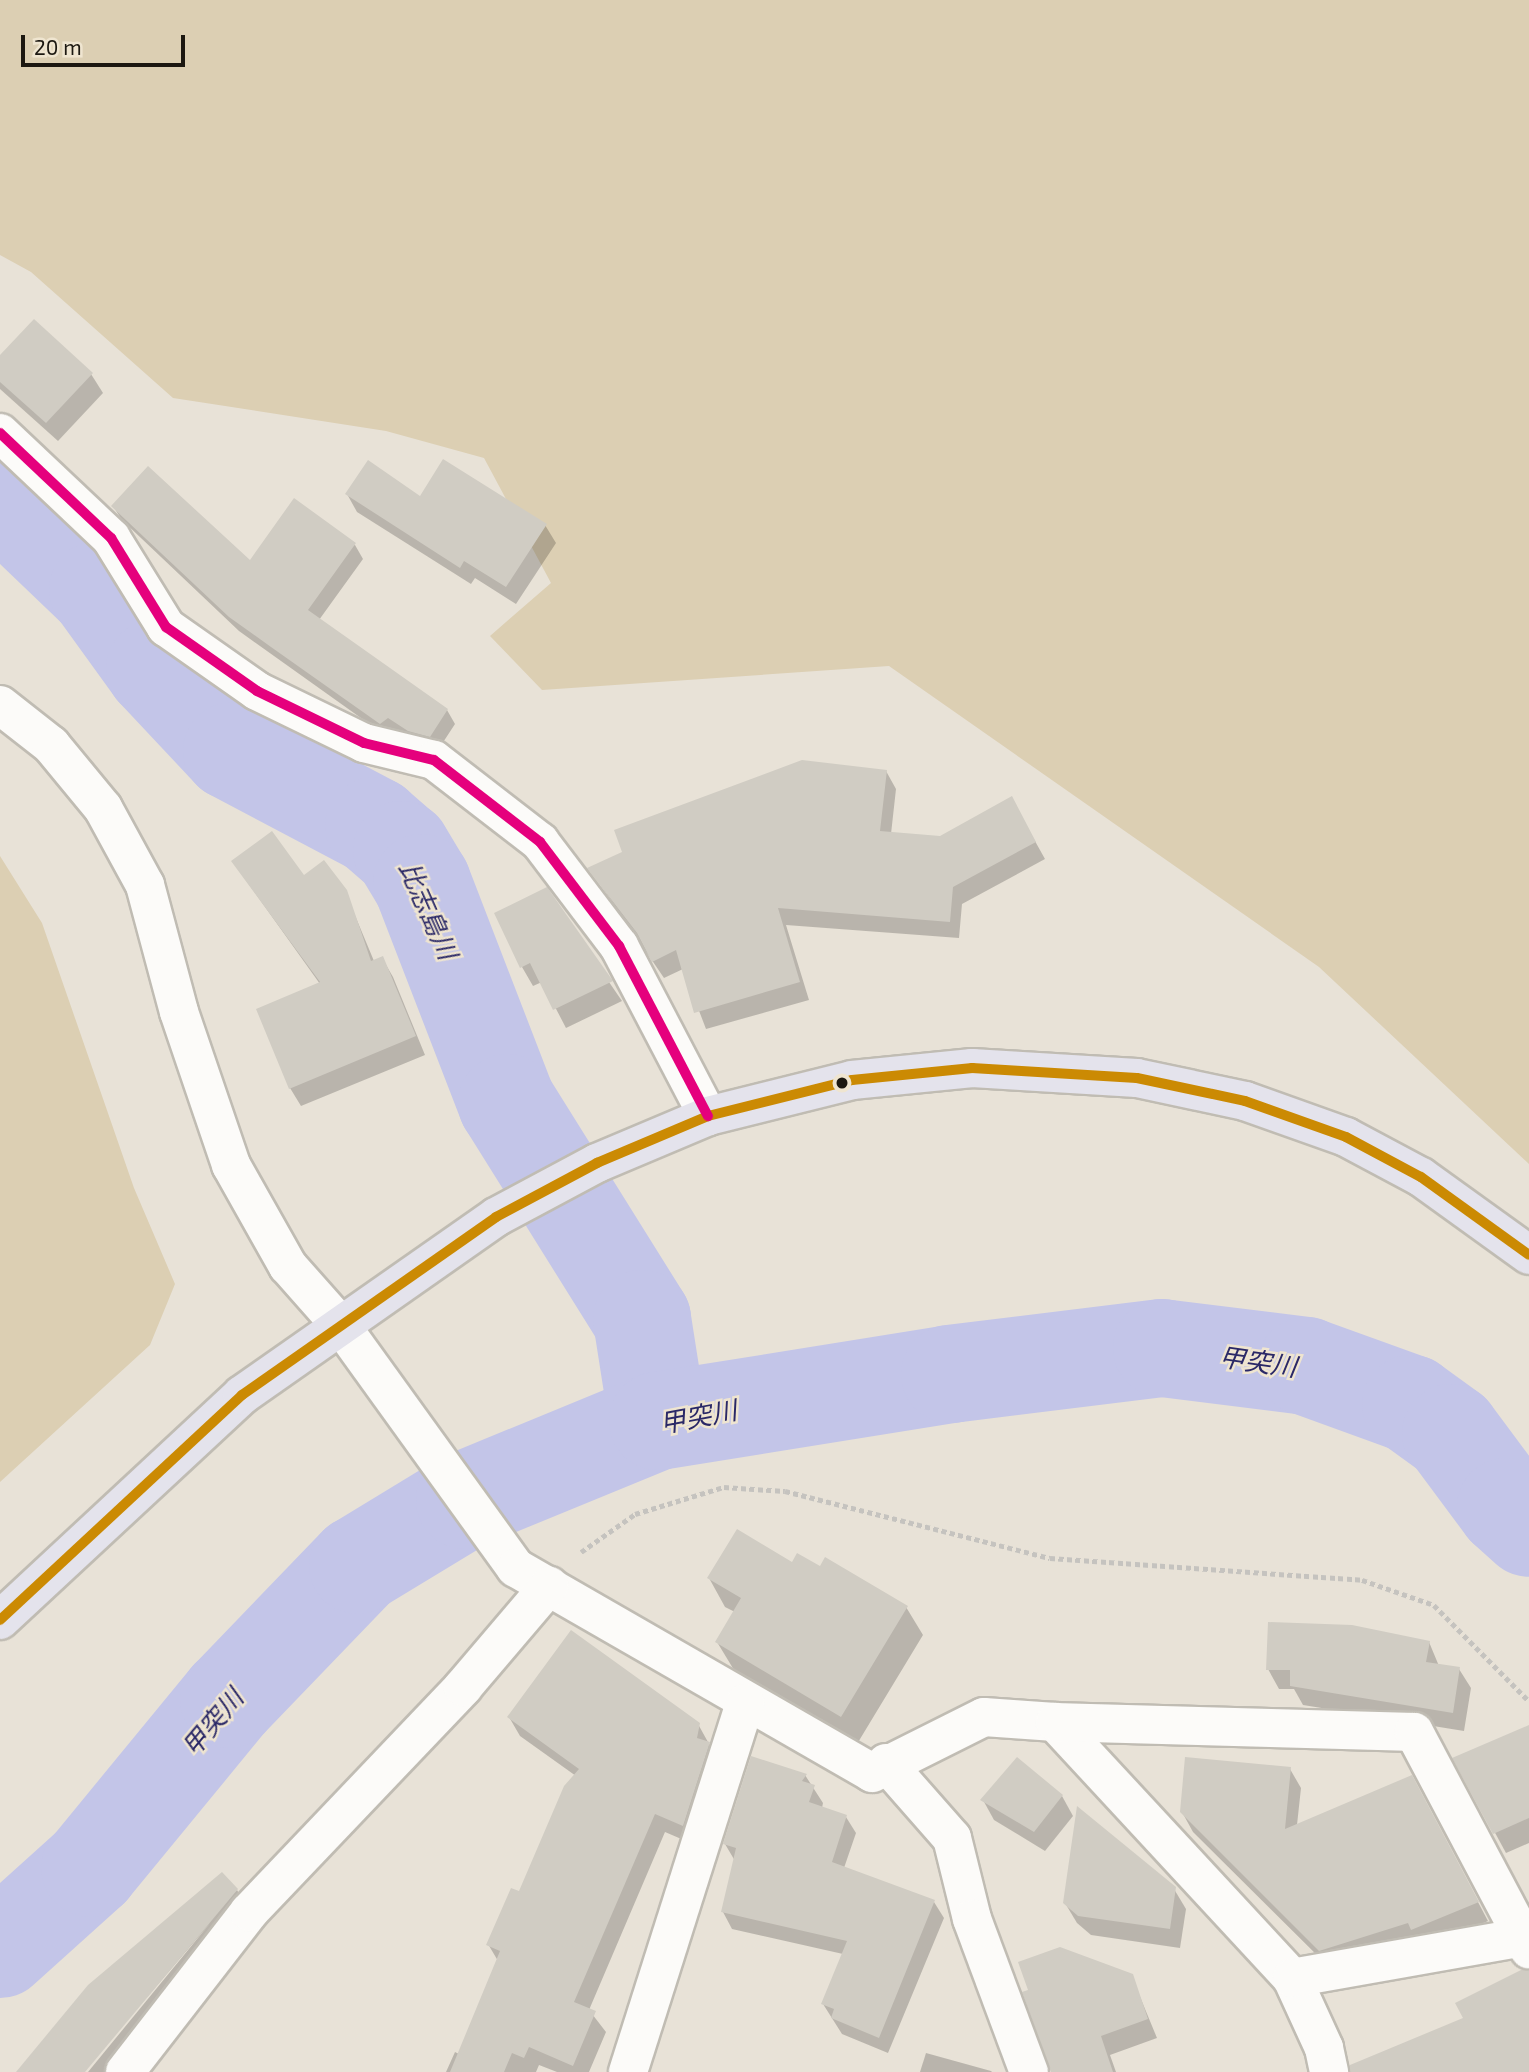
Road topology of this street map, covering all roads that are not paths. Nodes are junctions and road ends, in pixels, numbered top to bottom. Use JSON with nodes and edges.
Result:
{"nodes":[{"id":1,"x":0,"y":433,"type":"edge"},
{"id":2,"x":0,"y":705,"type":"edge"},
{"id":3,"x":708,"y":1116,"type":"junction"},
{"id":4,"x":1529,"y":1255,"type":"edge"},
{"id":5,"x":342,"y":1327,"type":"junction"},
{"id":6,"x":549,"y":1586,"type":"junction"},
{"id":7,"x":0,"y":1620,"type":"edge"},
{"id":8,"x":745,"y":1703,"type":"junction"},
{"id":9,"x":1055,"y":1722,"type":"junction"},
{"id":10,"x":887,"y":1763,"type":"junction"},
{"id":11,"x":1527,"y":1941,"type":"edge"},
{"id":12,"x":1292,"y":1978,"type":"junction"},
{"id":13,"x":124,"y":2072,"type":"edge"},
{"id":14,"x":628,"y":2072,"type":"edge"},
{"id":15,"x":1029,"y":2072,"type":"edge"},
{"id":16,"x":1329,"y":2072,"type":"edge"}],
"edges":[{"from":1,"to":3,"type":"street"},
{"from":2,"to":5,"type":"street"},
{"from":3,"to":4,"type":"highway"},
{"from":3,"to":5,"type":"highway"},
{"from":5,"to":6,"type":"street"},
{"from":5,"to":7,"type":"highway"},
{"from":6,"to":8,"type":"street"},
{"from":6,"to":13,"type":"street"},
{"from":8,"to":10,"type":"street"},
{"from":8,"to":14,"type":"street"},
{"from":9,"to":10,"type":"street"},
{"from":9,"to":11,"type":"street"},
{"from":9,"to":12,"type":"street"},
{"from":10,"to":15,"type":"street"},
{"from":11,"to":12,"type":"street"},
{"from":12,"to":16,"type":"street"}]}
